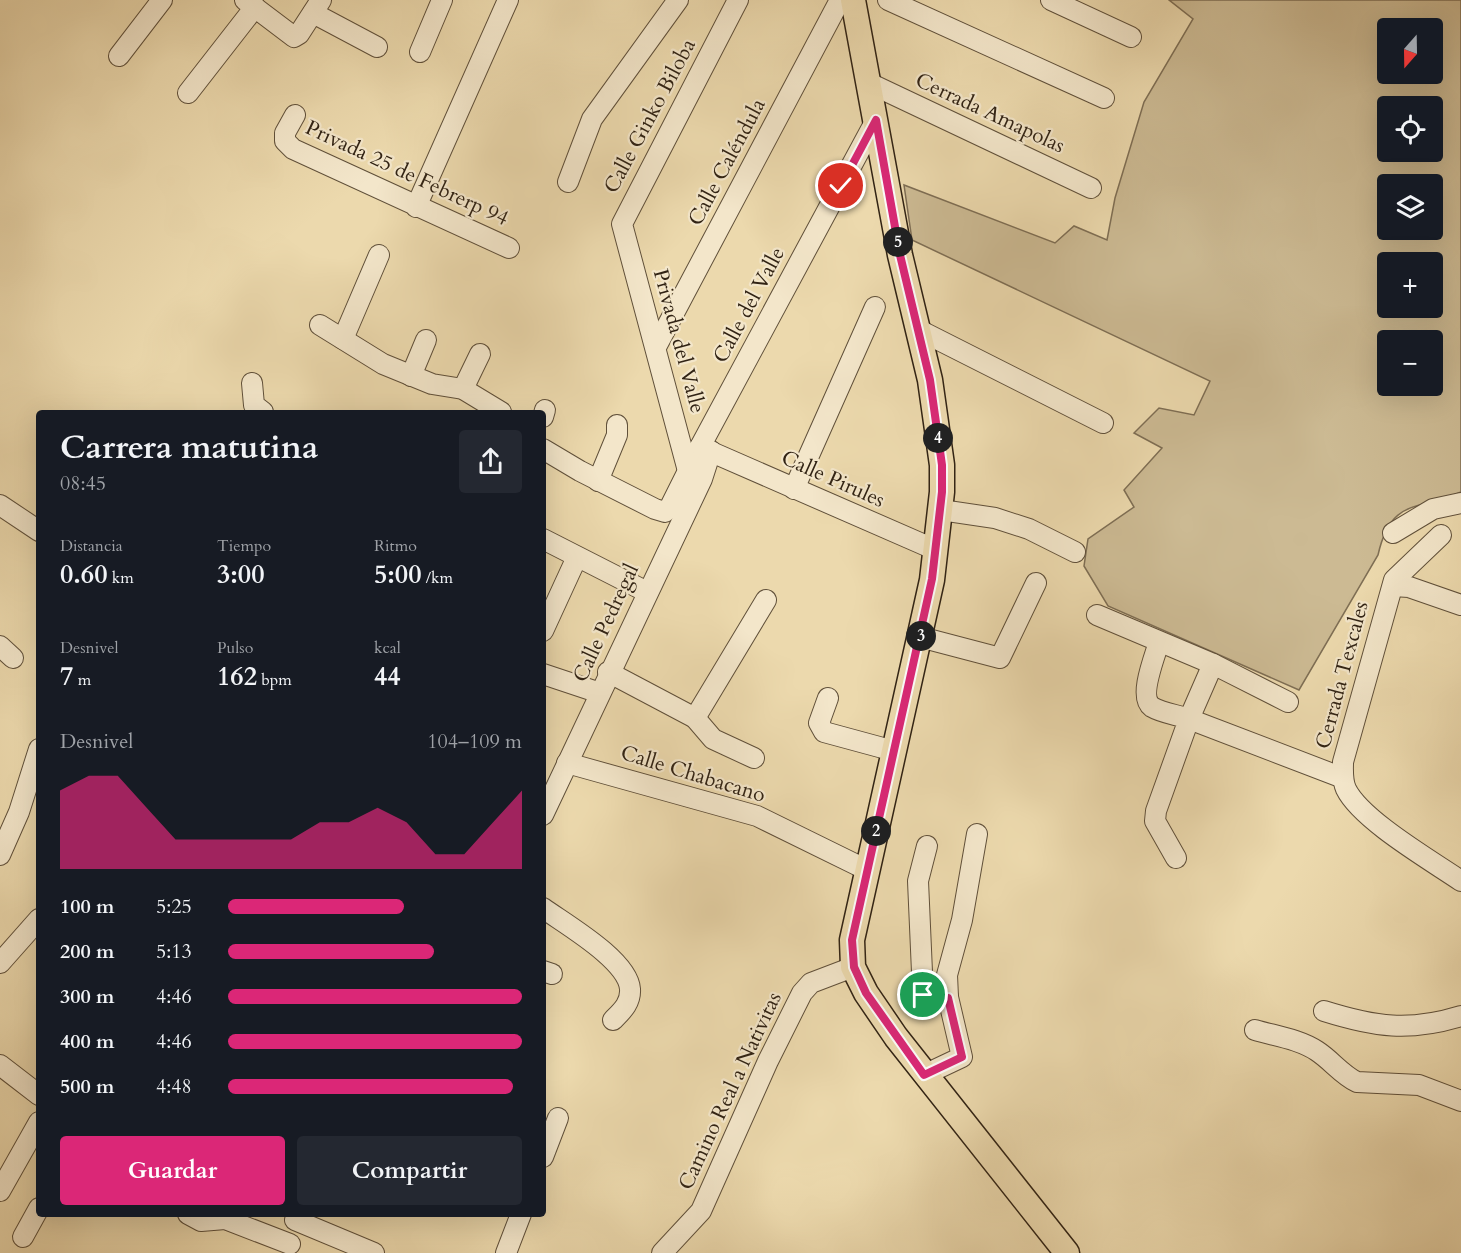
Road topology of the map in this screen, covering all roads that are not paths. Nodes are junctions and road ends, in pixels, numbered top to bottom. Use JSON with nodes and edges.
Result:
{"nodes":[{"id":1,"x":162,"y":0,"type":"edge"},
{"id":2,"x":442,"y":0,"type":"edge"},
{"id":3,"x":508,"y":0,"type":"edge"},
{"id":4,"x":678,"y":0,"type":"edge"},
{"id":5,"x":738,"y":0,"type":"edge"},
{"id":6,"x":840,"y":0,"type":"edge"},
{"id":7,"x":853,"y":0,"type":"edge"},
{"id":8,"x":888,"y":0,"type":"edge"},
{"id":9,"x":1051,"y":0,"type":"edge"},
{"id":10,"x":250,"y":4,"type":"edge"},
{"id":11,"x":317,"y":6,"type":"edge"},
{"id":12,"x":1131,"y":36,"type":"dead end"},
{"id":13,"x":377,"y":47,"type":"dead end"},
{"id":14,"x":420,"y":52,"type":"dead end"},
{"id":15,"x":119,"y":56,"type":"dead end"},
{"id":16,"x":869,"y":82,"type":"junction"},
{"id":17,"x":188,"y":93,"type":"dead end"},
{"id":18,"x":1104,"y":98,"type":"dead end"},
{"id":19,"x":295,"y":115,"type":"dead end"},
{"id":20,"x":876,"y":120,"type":"junction"},
{"id":21,"x":568,"y":182,"type":"dead end"},
{"id":22,"x":1091,"y":188,"type":"dead end"},
{"id":23,"x":416,"y":207,"type":"junction"},
{"id":24,"x":622,"y":224,"type":"joint"},
{"id":25,"x":509,"y":248,"type":"dead end"},
{"id":26,"x":379,"y":255,"type":"dead end"},
{"id":27,"x":875,"y":307,"type":"dead end"},
{"id":28,"x":320,"y":325,"type":"dead end"},
{"id":29,"x":917,"y":329,"type":"junction"},
{"id":30,"x":343,"y":339,"type":"junction"},
{"id":31,"x":426,"y":340,"type":"dead end"},
{"id":32,"x":656,"y":347,"type":"junction"},
{"id":33,"x":480,"y":354,"type":"dead end"},
{"id":34,"x":411,"y":376,"type":"junction"},
{"id":35,"x":252,"y":383,"type":"dead end"},
{"id":36,"x":463,"y":389,"type":"junction"},
{"id":37,"x":259,"y":409,"type":"edge"},
{"id":38,"x":498,"y":410,"type":"edge"},
{"id":39,"x":1103,"y":423,"type":"dead end"},
{"id":40,"x":617,"y":425,"type":"dead end"},
{"id":41,"x":705,"y":449,"type":"junction"},
{"id":42,"x":546,"y":450,"type":"edge"},
{"id":43,"x":688,"y":471,"type":"junction"},
{"id":44,"x":598,"y":481,"type":"junction"},
{"id":45,"x":794,"y":489,"type":"junction"},
{"id":46,"x":1461,"y":503,"type":"edge"},
{"id":47,"x":0,"y":505,"type":"edge"},
{"id":48,"x":941,"y":510,"type":"junction"},
{"id":49,"x":36,"y":529,"type":"edge"},
{"id":50,"x":1394,"y":533,"type":"dead end"},
{"id":51,"x":1441,"y":535,"type":"dead end"},
{"id":52,"x":546,"y":541,"type":"edge"},
{"id":53,"x":936,"y":550,"type":"junction"},
{"id":54,"x":1075,"y":552,"type":"dead end"},
{"id":55,"x":576,"y":557,"type":"junction"},
{"id":56,"x":1036,"y":583,"type":"dead end"},
{"id":57,"x":1393,"y":586,"type":"junction"},
{"id":58,"x":647,"y":592,"type":"junction"},
{"id":59,"x":766,"y":600,"type":"dead end"},
{"id":60,"x":1461,"y":605,"type":"edge"},
{"id":61,"x":1097,"y":615,"type":"dead end"},
{"id":62,"x":546,"y":624,"type":"edge"},
{"id":63,"x":920,"y":637,"type":"junction"},
{"id":64,"x":1159,"y":642,"type":"junction"},
{"id":65,"x":1213,"y":664,"type":"junction"},
{"id":66,"x":608,"y":672,"type":"junction"},
{"id":67,"x":546,"y":675,"type":"edge"},
{"id":68,"x":600,"y":693,"type":"junction"},
{"id":69,"x":828,"y":698,"type":"dead end"},
{"id":70,"x":1288,"y":702,"type":"dead end"},
{"id":71,"x":695,"y":718,"type":"junction"},
{"id":72,"x":1189,"y":719,"type":"junction"},
{"id":73,"x":894,"y":751,"type":"junction"},
{"id":74,"x":754,"y":758,"type":"dead end"},
{"id":75,"x":567,"y":763,"type":"junction"},
{"id":76,"x":35,"y":769,"type":"edge"},
{"id":77,"x":1342,"y":778,"type":"junction"},
{"id":78,"x":547,"y":795,"type":"edge"},
{"id":79,"x":977,"y":834,"type":"dead end"},
{"id":80,"x":927,"y":846,"type":"dead end"},
{"id":81,"x":0,"y":855,"type":"edge"},
{"id":82,"x":1176,"y":858,"type":"dead end"},
{"id":83,"x":867,"y":870,"type":"junction"},
{"id":84,"x":1461,"y":881,"type":"edge"},
{"id":85,"x":546,"y":910,"type":"edge"},
{"id":86,"x":36,"y":923,"type":"edge"},
{"id":87,"x":0,"y":963,"type":"edge"},
{"id":88,"x":854,"y":967,"type":"junction"},
{"id":89,"x":948,"y":998,"type":"junction"},
{"id":90,"x":1324,"y":1011,"type":"dead end"},
{"id":91,"x":1461,"y":1016,"type":"edge"},
{"id":92,"x":614,"y":1020,"type":"dead end"},
{"id":93,"x":1255,"y":1030,"type":"dead end"},
{"id":94,"x":0,"y":1065,"type":"edge"},
{"id":95,"x":924,"y":1075,"type":"junction"},
{"id":96,"x":36,"y":1093,"type":"edge"},
{"id":97,"x":1461,"y":1101,"type":"edge"},
{"id":98,"x":558,"y":1118,"type":"dead end"},
{"id":99,"x":36,"y":1127,"type":"edge"},
{"id":100,"x":546,"y":1149,"type":"edge"},
{"id":101,"x":0,"y":1191,"type":"edge"},
{"id":102,"x":36,"y":1213,"type":"edge"},
{"id":103,"x":194,"y":1217,"type":"edge"},
{"id":104,"x":295,"y":1217,"type":"edge"},
{"id":105,"x":520,"y":1217,"type":"edge"},
{"id":106,"x":23,"y":1237,"type":"dead end"},
{"id":107,"x":289,"y":1248,"type":"edge"},
{"id":108,"x":374,"y":1253,"type":"edge"},
{"id":109,"x":506,"y":1253,"type":"edge"},
{"id":110,"x":662,"y":1253,"type":"edge"},
{"id":111,"x":1067,"y":1253,"type":"edge"}],
"edges":[{"from":1,"to":15,"type":"street"},
{"from":2,"to":14,"type":"street"},
{"from":3,"to":23,"type":"street"},
{"from":4,"to":21,"type":"street"},
{"from":5,"to":24,"type":"street","name":"Calle Ginko Biloba"},
{"from":6,"to":32,"type":"street","name":"Calle Caléndula"},
{"from":7,"to":16,"type":"main road"},
{"from":8,"to":18,"type":"street"},
{"from":9,"to":12,"type":"street"},
{"from":10,"to":11,"type":"street"},
{"from":10,"to":17,"type":"street"},
{"from":11,"to":13,"type":"street"},
{"from":16,"to":20,"type":"main road"},
{"from":16,"to":22,"type":"street","name":"Cerrada Amapolas"},
{"from":19,"to":23,"type":"street","name":"Privada 25 de Febrerp 94"},
{"from":20,"to":29,"type":"main road"},
{"from":20,"to":41,"type":"street","name":"Calle del Valle"},
{"from":23,"to":25,"type":"street","name":"Privada 25 de Febrerp 94"},
{"from":24,"to":32,"type":"street","name":"Privada del Valle"},
{"from":26,"to":30,"type":"street"},
{"from":27,"to":45,"type":"street"},
{"from":28,"to":30,"type":"street"},
{"from":29,"to":39,"type":"street"},
{"from":29,"to":48,"type":"main road"},
{"from":30,"to":34,"type":"street"},
{"from":31,"to":34,"type":"street"},
{"from":32,"to":43,"type":"street","name":"Privada del Valle"},
{"from":33,"to":36,"type":"street"},
{"from":34,"to":36,"type":"street"},
{"from":35,"to":37,"type":"street"},
{"from":36,"to":38,"type":"street"},
{"from":40,"to":44,"type":"street"},
{"from":41,"to":43,"type":"street","name":"Calle del Valle"},
{"from":41,"to":45,"type":"street","name":"Calle Pirules"},
{"from":41,"to":58,"type":"street","name":"Calle Pedregal"},
{"from":42,"to":44,"type":"street"},
{"from":43,"to":44,"type":"street","name":"Calle del Valle"},
{"from":45,"to":53,"type":"street","name":"Calle Pirules"},
{"from":46,"to":50,"type":"street"},
{"from":47,"to":49,"type":"street"},
{"from":48,"to":53,"type":"main road"},
{"from":48,"to":54,"type":"street"},
{"from":51,"to":57,"type":"street","name":"Cerrada Texcales"},
{"from":52,"to":55,"type":"street"},
{"from":53,"to":63,"type":"main road"},
{"from":55,"to":58,"type":"street"},
{"from":55,"to":62,"type":"street"},
{"from":56,"to":63,"type":"street"},
{"from":57,"to":60,"type":"street","name":"Cerrada Texcales"},
{"from":57,"to":77,"type":"street","name":"Cerrada Texcales"},
{"from":58,"to":66,"type":"street","name":"Calle Pedregal"},
{"from":59,"to":71,"type":"street"},
{"from":61,"to":64,"type":"street"},
{"from":63,"to":73,"type":"main road"},
{"from":64,"to":65,"type":"street"},
{"from":64,"to":72,"type":"street","name":"Cerrada Texcales"},
{"from":65,"to":70,"type":"street"},
{"from":65,"to":72,"type":"street"},
{"from":66,"to":68,"type":"street","name":"Calle Pedregal"},
{"from":66,"to":71,"type":"street"},
{"from":67,"to":68,"type":"street"},
{"from":68,"to":75,"type":"street","name":"Calle Pedregal"},
{"from":69,"to":73,"type":"street"},
{"from":71,"to":74,"type":"street"},
{"from":72,"to":77,"type":"street","name":"Cerrada Texcales"},
{"from":72,"to":82,"type":"street"},
{"from":73,"to":83,"type":"main road"},
{"from":75,"to":78,"type":"street","name":"Calle Pedregal"},
{"from":75,"to":83,"type":"street","name":"Calle Chabacano"},
{"from":76,"to":81,"type":"street"},
{"from":77,"to":84,"type":"street","name":"Cerrada Texcales"},
{"from":79,"to":89,"type":"street"},
{"from":80,"to":89,"type":"street"},
{"from":83,"to":88,"type":"main road"},
{"from":85,"to":92,"type":"street"},
{"from":86,"to":87,"type":"street"},
{"from":88,"to":95,"type":"main road"},
{"from":88,"to":110,"type":"street","name":"Camino Real a Nativitas"},
{"from":89,"to":95,"type":"street"},
{"from":90,"to":91,"type":"street"},
{"from":93,"to":97,"type":"street"},
{"from":94,"to":96,"type":"street"},
{"from":95,"to":111,"type":"main road"},
{"from":98,"to":100,"type":"street"},
{"from":99,"to":101,"type":"street"},
{"from":102,"to":106,"type":"street"},
{"from":103,"to":107,"type":"street"},
{"from":104,"to":107,"type":"street"},
{"from":104,"to":108,"type":"street"},
{"from":105,"to":109,"type":"street"}]}
